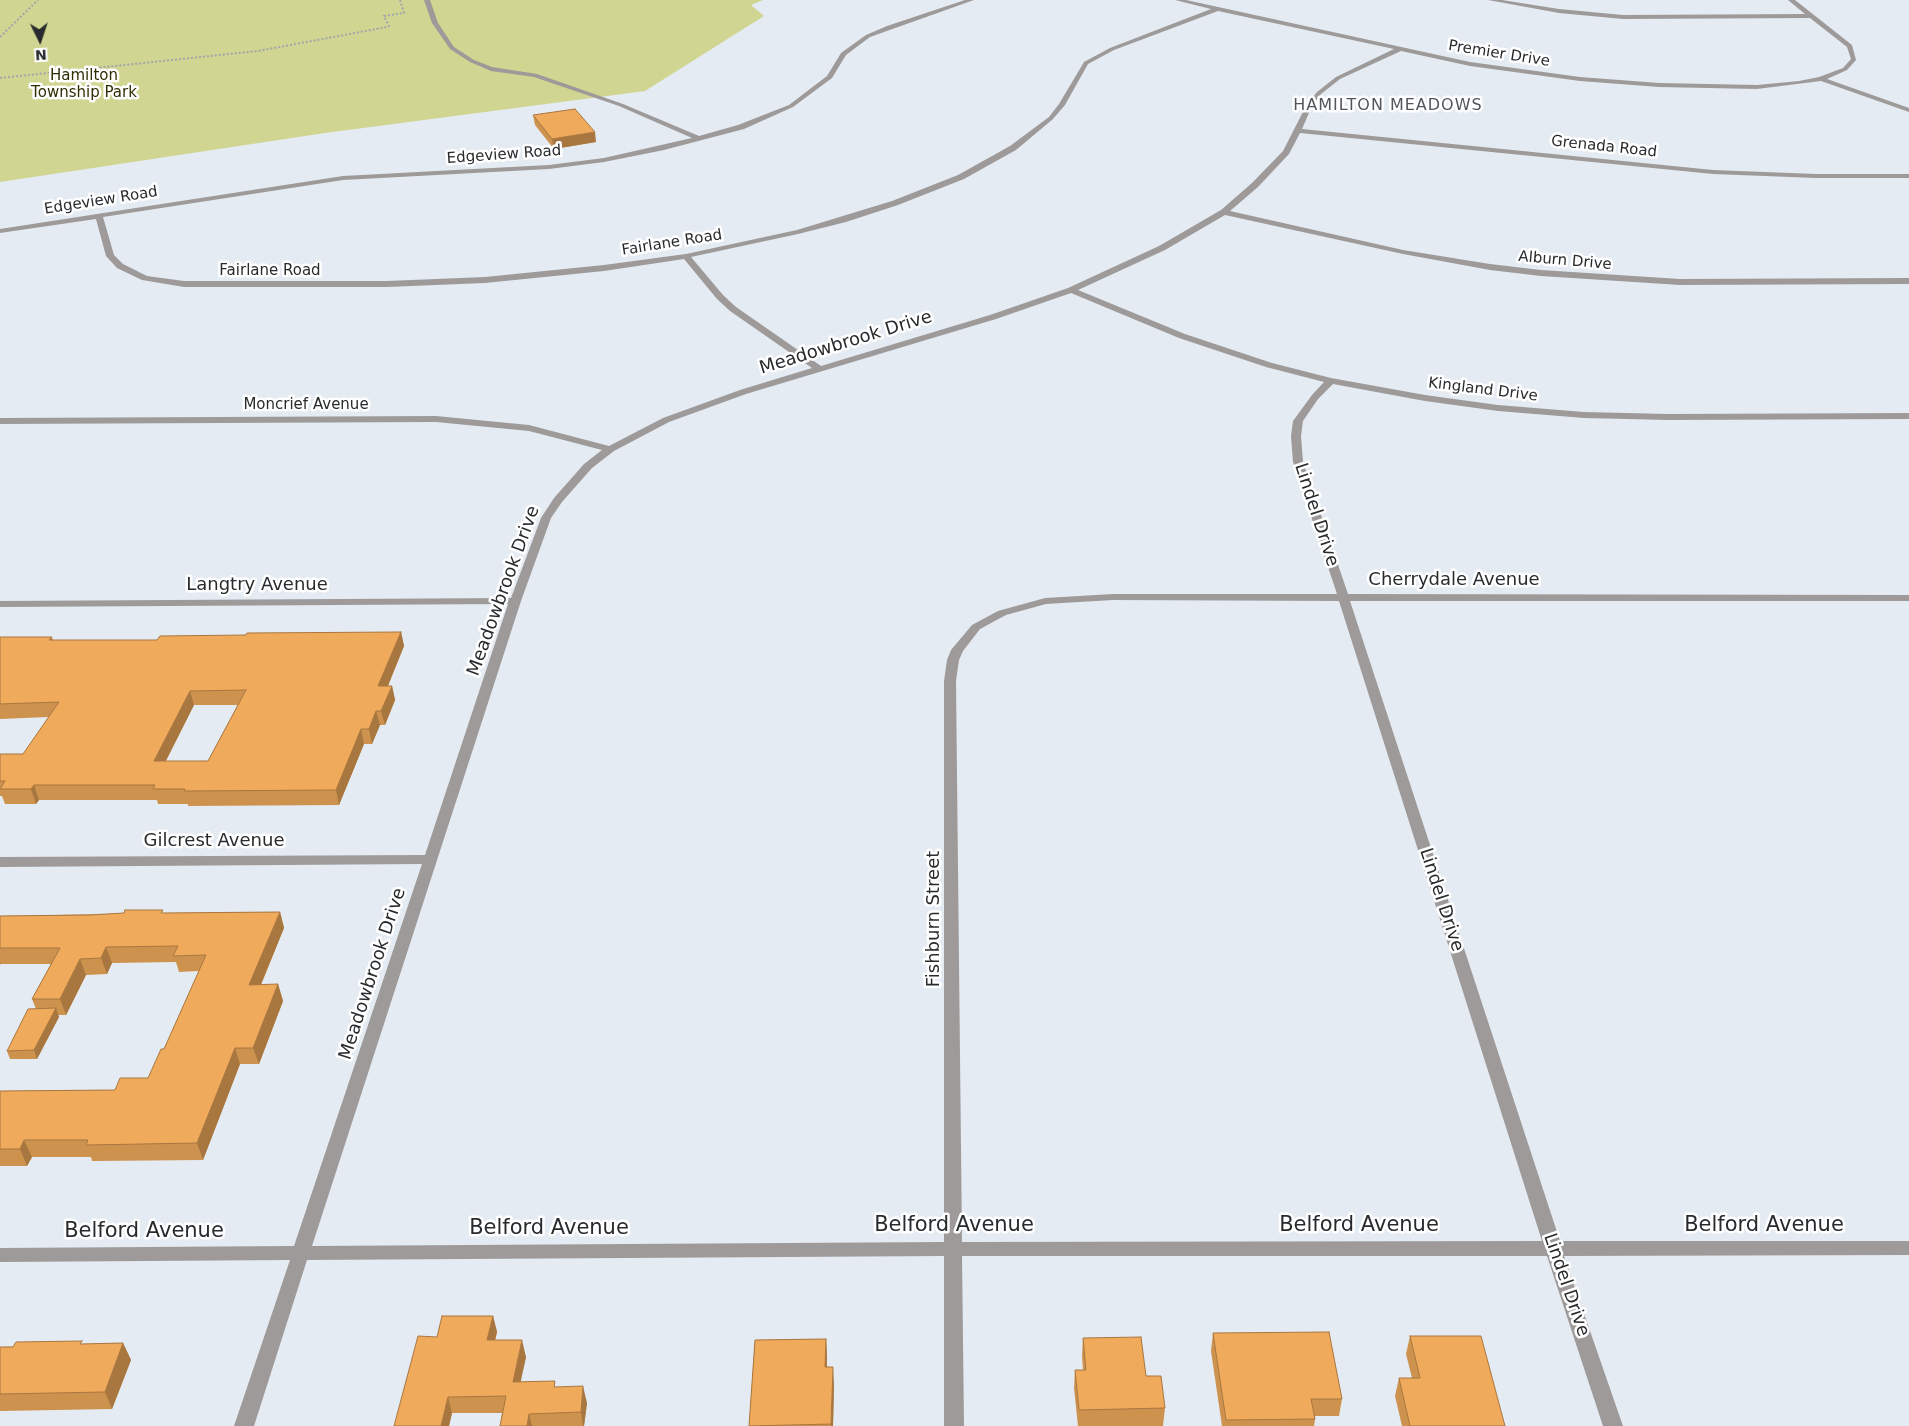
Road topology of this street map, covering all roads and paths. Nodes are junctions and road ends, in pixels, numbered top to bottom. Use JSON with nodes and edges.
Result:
{"nodes":[{"id":1,"x":38,"y":0,"type":"edge"},
{"id":2,"x":400,"y":0,"type":"edge"},
{"id":3,"x":428,"y":0,"type":"edge"},
{"id":4,"x":971,"y":0,"type":"edge"},
{"id":5,"x":1178,"y":0,"type":"edge"},
{"id":6,"x":1491,"y":0,"type":"edge"},
{"id":7,"x":1791,"y":0,"type":"edge"},
{"id":8,"x":1217,"y":9,"type":"junction"},
{"id":9,"x":1813,"y":16,"type":"junction"},
{"id":10,"x":0,"y":37,"type":"edge"},
{"id":11,"x":1400,"y":49,"type":"junction"},
{"id":12,"x":0,"y":78,"type":"edge"},
{"id":13,"x":1821,"y":79,"type":"junction"},
{"id":14,"x":1909,"y":110,"type":"edge"},
{"id":15,"x":1298,"y":131,"type":"junction"},
{"id":16,"x":700,"y":139,"type":"junction"},
{"id":17,"x":1909,"y":176,"type":"edge"},
{"id":18,"x":1224,"y":212,"type":"junction"},
{"id":19,"x":99,"y":216,"type":"junction"},
{"id":20,"x":0,"y":231,"type":"edge"},
{"id":21,"x":686,"y":256,"type":"junction"},
{"id":22,"x":1909,"y":281,"type":"edge"},
{"id":23,"x":1071,"y":290,"type":"junction"},
{"id":24,"x":821,"y":370,"type":"junction"},
{"id":25,"x":1330,"y":381,"type":"junction"},
{"id":26,"x":1909,"y":416,"type":"edge"},
{"id":27,"x":0,"y":421,"type":"edge"},
{"id":28,"x":610,"y":449,"type":"junction"},
{"id":29,"x":1344,"y":598,"type":"junction"},
{"id":30,"x":1909,"y":598,"type":"edge"},
{"id":31,"x":515,"y":601,"type":"junction"},
{"id":32,"x":0,"y":604,"type":"edge"},
{"id":33,"x":1002,"y":613,"type":"joint"},
{"id":34,"x":429,"y":859,"type":"junction"},
{"id":35,"x":0,"y":862,"type":"edge"},
{"id":36,"x":954,"y":1248,"type":"junction"},
{"id":37,"x":1553,"y":1248,"type":"junction"},
{"id":38,"x":1909,"y":1248,"type":"edge"},
{"id":39,"x":301,"y":1253,"type":"junction"},
{"id":40,"x":0,"y":1255,"type":"edge"},
{"id":41,"x":244,"y":1426,"type":"edge"},
{"id":42,"x":954,"y":1426,"type":"edge"},
{"id":43,"x":1613,"y":1426,"type":"edge"}],
"edges":[{"from":1,"to":10,"type":"path"},
{"from":2,"to":12,"type":"path"},
{"from":3,"to":16,"type":"street"},
{"from":4,"to":16,"type":"street","name":"Edgeview Road"},
{"from":5,"to":8,"type":"street","name":"Premier Drive"},
{"from":6,"to":9,"type":"street"},
{"from":7,"to":9,"type":"street"},
{"from":8,"to":11,"type":"street","name":"Premier Drive"},
{"from":8,"to":21,"type":"street","name":"Fairlane Road"},
{"from":9,"to":13,"type":"street","name":"Premier Drive"},
{"from":11,"to":13,"type":"street","name":"Premier Drive"},
{"from":11,"to":15,"type":"street","name":"Meadowbrook Drive"},
{"from":13,"to":14,"type":"street"},
{"from":15,"to":17,"type":"street","name":"Grenada Road"},
{"from":15,"to":18,"type":"street","name":"Meadowbrook Drive"},
{"from":16,"to":19,"type":"street","name":"Edgeview Road"},
{"from":18,"to":22,"type":"street","name":"Alburn Drive"},
{"from":18,"to":23,"type":"street","name":"Meadowbrook Drive"},
{"from":19,"to":20,"type":"street","name":"Edgeview Road"},
{"from":19,"to":21,"type":"street","name":"Fairlane Road"},
{"from":21,"to":24,"type":"street"},
{"from":23,"to":24,"type":"street","name":"Meadowbrook Drive"},
{"from":23,"to":25,"type":"street","name":"Kingland Drive"},
{"from":24,"to":28,"type":"street","name":"Meadowbrook Drive"},
{"from":25,"to":26,"type":"street","name":"Kingland Drive"},
{"from":25,"to":29,"type":"street","name":"Lindel Drive"},
{"from":27,"to":28,"type":"street","name":"Moncrief Avenue"},
{"from":28,"to":31,"type":"street","name":"Meadowbrook Drive"},
{"from":29,"to":30,"type":"street","name":"Cherrydale Avenue"},
{"from":29,"to":33,"type":"street","name":"Cherrydale Avenue"},
{"from":29,"to":37,"type":"street","name":"Lindel Drive"},
{"from":31,"to":32,"type":"street","name":"Langtry Avenue"},
{"from":31,"to":34,"type":"street","name":"Meadowbrook Drive"},
{"from":33,"to":36,"type":"street","name":"Fishburn Street"},
{"from":34,"to":35,"type":"street","name":"Gilcrest Avenue"},
{"from":34,"to":39,"type":"street","name":"Meadowbrook Drive"},
{"from":36,"to":37,"type":"street","name":"Belford Avenue"},
{"from":36,"to":39,"type":"street","name":"Belford Avenue"},
{"from":36,"to":42,"type":"street","name":"Fishburn Street"},
{"from":37,"to":38,"type":"street","name":"Belford Avenue"},
{"from":37,"to":43,"type":"street","name":"Lindel Drive"},
{"from":39,"to":40,"type":"street","name":"Belford Avenue"},
{"from":39,"to":41,"type":"street","name":"Meadowbrook Drive"}]}
